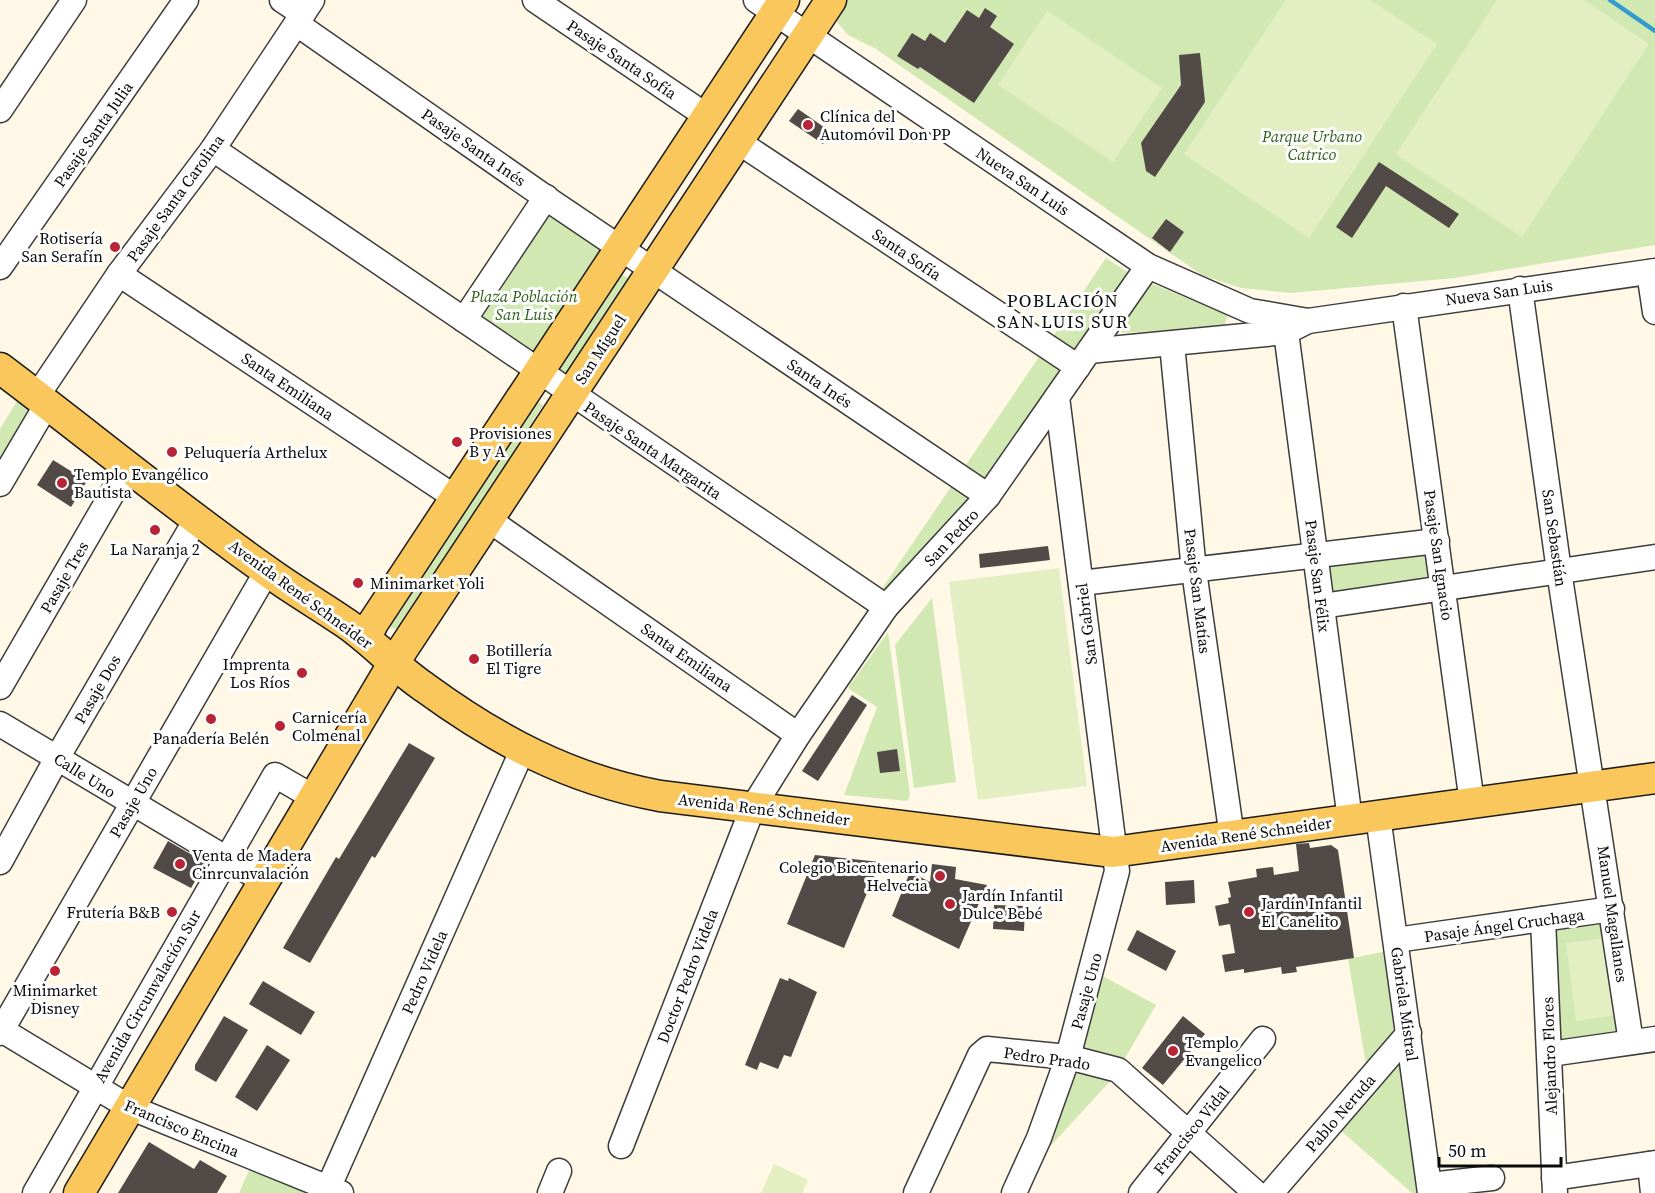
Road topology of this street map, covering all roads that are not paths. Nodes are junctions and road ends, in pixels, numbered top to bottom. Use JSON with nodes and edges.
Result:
{"nodes":[{"id":1,"x":74,"y":0,"type":"edge"},
{"id":2,"x":186,"y":0,"type":"edge"},
{"id":3,"x":282,"y":0,"type":"edge"},
{"id":4,"x":535,"y":0,"type":"edge"},
{"id":5,"x":831,"y":0,"type":"edge"},
{"id":6,"x":772,"y":5,"type":"edge"},
{"id":7,"x":304,"y":13,"type":"edge"},
{"id":8,"x":807,"y":34,"type":"junction"},
{"id":9,"x":0,"y":110,"type":"edge"},
{"id":10,"x":708,"y":117,"type":"junction"},
{"id":11,"x":737,"y":141,"type":"junction"},
{"id":12,"x":213,"y":149,"type":"junction"},
{"id":13,"x":546,"y":197,"type":"junction"},
{"id":14,"x":621,"y":248,"type":"junction"},
{"id":15,"x":1148,"y":266,"type":"junction"},
{"id":16,"x":0,"y":267,"type":"edge"},
{"id":17,"x":653,"y":269,"type":"junction"},
{"id":18,"x":1652,"y":272,"type":"edge"},
{"id":19,"x":119,"y":274,"type":"junction"},
{"id":20,"x":1520,"y":289,"type":"junction"},
{"id":21,"x":1404,"y":306,"type":"junction"},
{"id":22,"x":1655,"y":312,"type":"edge"},
{"id":23,"x":464,"y":320,"type":"junction"},
{"id":24,"x":1308,"y":321,"type":"junction"},
{"id":25,"x":1286,"y":332,"type":"junction"},
{"id":26,"x":1172,"y":344,"type":"junction"},
{"id":27,"x":1083,"y":359,"type":"junction"},
{"id":28,"x":0,"y":368,"type":"edge"},
{"id":29,"x":540,"y":372,"type":"junction"},
{"id":30,"x":570,"y":394,"type":"junction"},
{"id":31,"x":1057,"y":397,"type":"junction"},
{"id":32,"x":42,"y":400,"type":"junction"},
{"id":33,"x":128,"y":466,"type":"junction"},
{"id":34,"x":0,"y":484,"type":"edge"},
{"id":35,"x":988,"y":496,"type":"junction"},
{"id":36,"x":456,"y":498,"type":"junction"},
{"id":37,"x":197,"y":518,"type":"junction"},
{"id":38,"x":486,"y":518,"type":"junction"},
{"id":39,"x":1437,"y":541,"type":"junction"},
{"id":40,"x":1315,"y":555,"type":"junction"},
{"id":41,"x":1655,"y":557,"type":"edge"},
{"id":42,"x":267,"y":571,"type":"junction"},
{"id":43,"x":1194,"y":571,"type":"junction"},
{"id":44,"x":1559,"y":571,"type":"junction"},
{"id":45,"x":1081,"y":583,"type":"junction"},
{"id":46,"x":1444,"y":589,"type":"junction"},
{"id":47,"x":1322,"y":606,"type":"junction"},
{"id":48,"x":886,"y":607,"type":"junction"},
{"id":49,"x":366,"y":638,"type":"junction"},
{"id":50,"x":393,"y":664,"type":"junction"},
{"id":51,"x":0,"y":687,"type":"edge"},
{"id":52,"x":0,"y":724,"type":"edge"},
{"id":53,"x":798,"y":735,"type":"junction"},
{"id":54,"x":522,"y":751,"type":"junction"},
{"id":55,"x":57,"y":758,"type":"junction"},
{"id":56,"x":1655,"y":778,"type":"edge"},
{"id":57,"x":1594,"y":786,"type":"junction"},
{"id":58,"x":313,"y":797,"type":"junction"},
{"id":59,"x":1472,"y":803,"type":"junction"},
{"id":60,"x":132,"y":804,"type":"junction"},
{"id":61,"x":753,"y":807,"type":"junction"},
{"id":62,"x":1364,"y":818,"type":"junction"},
{"id":63,"x":1232,"y":837,"type":"junction"},
{"id":64,"x":1113,"y":852,"type":"junction"},
{"id":65,"x":225,"y":860,"type":"junction"},
{"id":66,"x":0,"y":862,"type":"edge"},
{"id":67,"x":264,"y":882,"type":"junction"},
{"id":68,"x":1612,"y":909,"type":"junction"},
{"id":69,"x":1543,"y":919,"type":"junction"},
{"id":70,"x":1396,"y":940,"type":"junction"},
{"id":71,"x":1,"y":1031,"type":"edge"},
{"id":72,"x":1409,"y":1033,"type":"junction"},
{"id":73,"x":1263,"y":1039,"type":"dead end"},
{"id":74,"x":1655,"y":1039,"type":"edge"},
{"id":75,"x":1631,"y":1042,"type":"junction"},
{"id":76,"x":1550,"y":1054,"type":"junction"},
{"id":77,"x":1068,"y":1058,"type":"junction"},
{"id":78,"x":95,"y":1087,"type":"junction"},
{"id":79,"x":129,"y":1107,"type":"junction"},
{"id":80,"x":1189,"y":1134,"type":"junction"},
{"id":81,"x":621,"y":1146,"type":"dead end"},
{"id":82,"x":1652,"y":1164,"type":"edge"},
{"id":83,"x":1492,"y":1178,"type":"dead end"},
{"id":84,"x":1554,"y":1186,"type":"edge"},
{"id":85,"x":1430,"y":1189,"type":"edge"},
{"id":86,"x":332,"y":1191,"type":"edge"},
{"id":87,"x":35,"y":1193,"type":"edge"},
{"id":88,"x":79,"y":1193,"type":"edge"},
{"id":89,"x":916,"y":1193,"type":"edge"},
{"id":90,"x":1014,"y":1193,"type":"edge"},
{"id":91,"x":1140,"y":1193,"type":"edge"},
{"id":92,"x":1256,"y":1193,"type":"edge"},
{"id":93,"x":1271,"y":1193,"type":"edge"},
{"id":94,"x":1653,"y":1193,"type":"edge"}],
"edges":[{"from":1,"to":9,"type":"street"},
{"from":2,"to":16,"type":"street","name":"Pasaje Santa Julia"},
{"from":3,"to":7,"type":"street"},
{"from":4,"to":10,"type":"street","name":"Pasaje Santa Sofía"},
{"from":5,"to":8,"type":"main road"},
{"from":6,"to":8,"type":"street","name":"Nueva San Luis"},
{"from":6,"to":10,"type":"main road"},
{"from":7,"to":12,"type":"street","name":"Pasaje Santa Carolina"},
{"from":7,"to":13,"type":"street","name":"Pasaje Santa Inés"},
{"from":8,"to":11,"type":"main road","name":"San Miguel"},
{"from":8,"to":15,"type":"street","name":"Nueva San Luis"},
{"from":10,"to":14,"type":"main road"},
{"from":11,"to":17,"type":"main road","name":"San Miguel"},
{"from":11,"to":27,"type":"street","name":"Santa Sofía"},
{"from":12,"to":19,"type":"street","name":"Pasaje Santa Carolina"},
{"from":12,"to":23,"type":"street","name":"Pasaje Santa Margarita"},
{"from":13,"to":14,"type":"street","name":"Pasaje Santa Inés"},
{"from":13,"to":23,"type":"street"},
{"from":14,"to":17,"type":"street","name":"Pasaje Santa Inés"},
{"from":14,"to":29,"type":"main road"},
{"from":15,"to":24,"type":"street","name":"Nueva San Luis"},
{"from":15,"to":27,"type":"street","name":"San Pedro"},
{"from":17,"to":30,"type":"main road","name":"San Miguel"},
{"from":17,"to":35,"type":"street","name":"Santa Inés"},
{"from":18,"to":20,"type":"street","name":"Nueva San Luis"},
{"from":18,"to":22,"type":"street"},
{"from":19,"to":32,"type":"street","name":"Pasaje Santa Carolina"},
{"from":19,"to":36,"type":"street","name":"Santa Emiliana"},
{"from":20,"to":21,"type":"street","name":"Nueva San Luis"},
{"from":20,"to":44,"type":"street","name":"San Sebastián"},
{"from":21,"to":24,"type":"street","name":"Nueva San Luis"},
{"from":21,"to":39,"type":"street","name":"Pasaje San Ignacio"},
{"from":23,"to":29,"type":"street","name":"Pasaje Santa Margarita"},
{"from":24,"to":25,"type":"street","name":"Nueva San Luis"},
{"from":25,"to":26,"type":"street","name":"Nueva San Luis"},
{"from":25,"to":40,"type":"street","name":"Pasaje San Félix"},
{"from":26,"to":27,"type":"street","name":"Nueva San Luis"},
{"from":26,"to":43,"type":"street","name":"Pasaje San Matías"},
{"from":27,"to":31,"type":"street","name":"San Pedro"},
{"from":28,"to":32,"type":"main road","name":"Avenida René Schneider"},
{"from":29,"to":30,"type":"street","name":"Pasaje Santa Margarita"},
{"from":29,"to":36,"type":"main road"},
{"from":30,"to":38,"type":"main road","name":"San Miguel"},
{"from":30,"to":48,"type":"street","name":"Pasaje Santa Margarita"},
{"from":31,"to":35,"type":"street","name":"San Pedro"},
{"from":31,"to":45,"type":"street","name":"San Gabriel"},
{"from":32,"to":33,"type":"main road","name":"Avenida René Schneider"},
{"from":32,"to":34,"type":"street","name":"Pasaje Santa Carolina"},
{"from":33,"to":37,"type":"main road","name":"Avenida René Schneider"},
{"from":33,"to":51,"type":"street","name":"Pasaje Tres"},
{"from":35,"to":48,"type":"street","name":"San Pedro"},
{"from":36,"to":49,"type":"main road"},
{"from":37,"to":42,"type":"main road","name":"Avenida René Schneider"},
{"from":37,"to":55,"type":"street","name":"Pasaje Dos"},
{"from":38,"to":50,"type":"main road","name":"San Miguel"},
{"from":38,"to":53,"type":"street","name":"Santa Emiliana"},
{"from":39,"to":40,"type":"street"},
{"from":39,"to":46,"type":"street","name":"Pasaje San Ignacio"},
{"from":40,"to":43,"type":"street"},
{"from":40,"to":47,"type":"street","name":"Pasaje San Félix"},
{"from":41,"to":44,"type":"street"},
{"from":42,"to":49,"type":"main road","name":"Avenida René Schneider"},
{"from":42,"to":60,"type":"street","name":"Pasaje Uno"},
{"from":43,"to":45,"type":"street"},
{"from":43,"to":63,"type":"street","name":"Pasaje San Matías"},
{"from":44,"to":46,"type":"street"},
{"from":44,"to":57,"type":"street","name":"San Sebastián"},
{"from":45,"to":64,"type":"street","name":"San Gabriel"},
{"from":46,"to":47,"type":"street"},
{"from":46,"to":59,"type":"street","name":"Pasaje San Ignacio"},
{"from":47,"to":62,"type":"street","name":"Pasaje San Félix"},
{"from":48,"to":53,"type":"street","name":"San Pedro"},
{"from":49,"to":50,"type":"main road","name":"Avenida René Schneider"},
{"from":50,"to":54,"type":"main road","name":"Avenida René Schneider"},
{"from":50,"to":58,"type":"main road"},
{"from":52,"to":55,"type":"street","name":"Calle Uno"},
{"from":53,"to":61,"type":"street","name":"San Pedro"},
{"from":54,"to":61,"type":"main road","name":"Avenida René Schneider"},
{"from":54,"to":86,"type":"street","name":"Pedro Videla"},
{"from":55,"to":60,"type":"street","name":"Calle Uno"},
{"from":55,"to":66,"type":"street","name":"Pasaje Dos"},
{"from":56,"to":57,"type":"main road","name":"Avenida René Schneider"},
{"from":57,"to":59,"type":"main road","name":"Avenida René Schneider"},
{"from":57,"to":68,"type":"street","name":"Manuel Magallanes"},
{"from":58,"to":65,"type":"street","name":"Avenida Circunvalación Sur"},
{"from":58,"to":67,"type":"main road"},
{"from":59,"to":62,"type":"main road","name":"Avenida René Schneider"},
{"from":60,"to":65,"type":"street","name":"Calle Uno"},
{"from":60,"to":71,"type":"street","name":"Pasaje Uno"},
{"from":61,"to":64,"type":"main road","name":"Avenida René Schneider"},
{"from":61,"to":81,"type":"street","name":"Doctor Pedro Videla"},
{"from":62,"to":63,"type":"main road","name":"Avenida René Schneider"},
{"from":62,"to":70,"type":"street","name":"Gabriela Mistral"},
{"from":63,"to":64,"type":"main road","name":"Avenida René Schneider"},
{"from":64,"to":77,"type":"street","name":"Pasaje Uno"},
{"from":65,"to":67,"type":"street","name":"Calle Uno"},
{"from":65,"to":78,"type":"street","name":"Avenida Circunvalación Sur"},
{"from":67,"to":79,"type":"main road"},
{"from":68,"to":69,"type":"street","name":"Pasaje Ángel Cruchaga"},
{"from":68,"to":75,"type":"street","name":"Manuel Magallanes"},
{"from":69,"to":70,"type":"street","name":"Pasaje Ángel Cruchaga"},
{"from":69,"to":76,"type":"street","name":"Alejandro Flores"},
{"from":70,"to":72,"type":"street","name":"Gabriela Mistral"},
{"from":71,"to":78,"type":"street","name":"Francisco Encina"},
{"from":72,"to":85,"type":"street","name":"Gabriela Mistral"},
{"from":72,"to":93,"type":"street","name":"Pablo Neruda"},
{"from":73,"to":80,"type":"street","name":"Francisco Vidal"},
{"from":74,"to":75,"type":"street"},
{"from":75,"to":76,"type":"street"},
{"from":76,"to":84,"type":"street","name":"Alejandro Flores"},
{"from":77,"to":80,"type":"street","name":"Pedro Prado"},
{"from":77,"to":89,"type":"street","name":"Pedro Prado"},
{"from":77,"to":90,"type":"street","name":"Pasaje Uno"},
{"from":78,"to":79,"type":"street","name":"Francisco Encina"},
{"from":78,"to":87,"type":"street","name":"Avenida Circunvalación Sur"},
{"from":79,"to":86,"type":"street","name":"Francisco Encina"},
{"from":79,"to":88,"type":"main road"},
{"from":80,"to":91,"type":"street","name":"Francisco Vidal"},
{"from":80,"to":92,"type":"street","name":"Pedro Prado"},
{"from":82,"to":84,"type":"street"},
{"from":82,"to":94,"type":"street"},
{"from":83,"to":85,"type":"street"}]}
